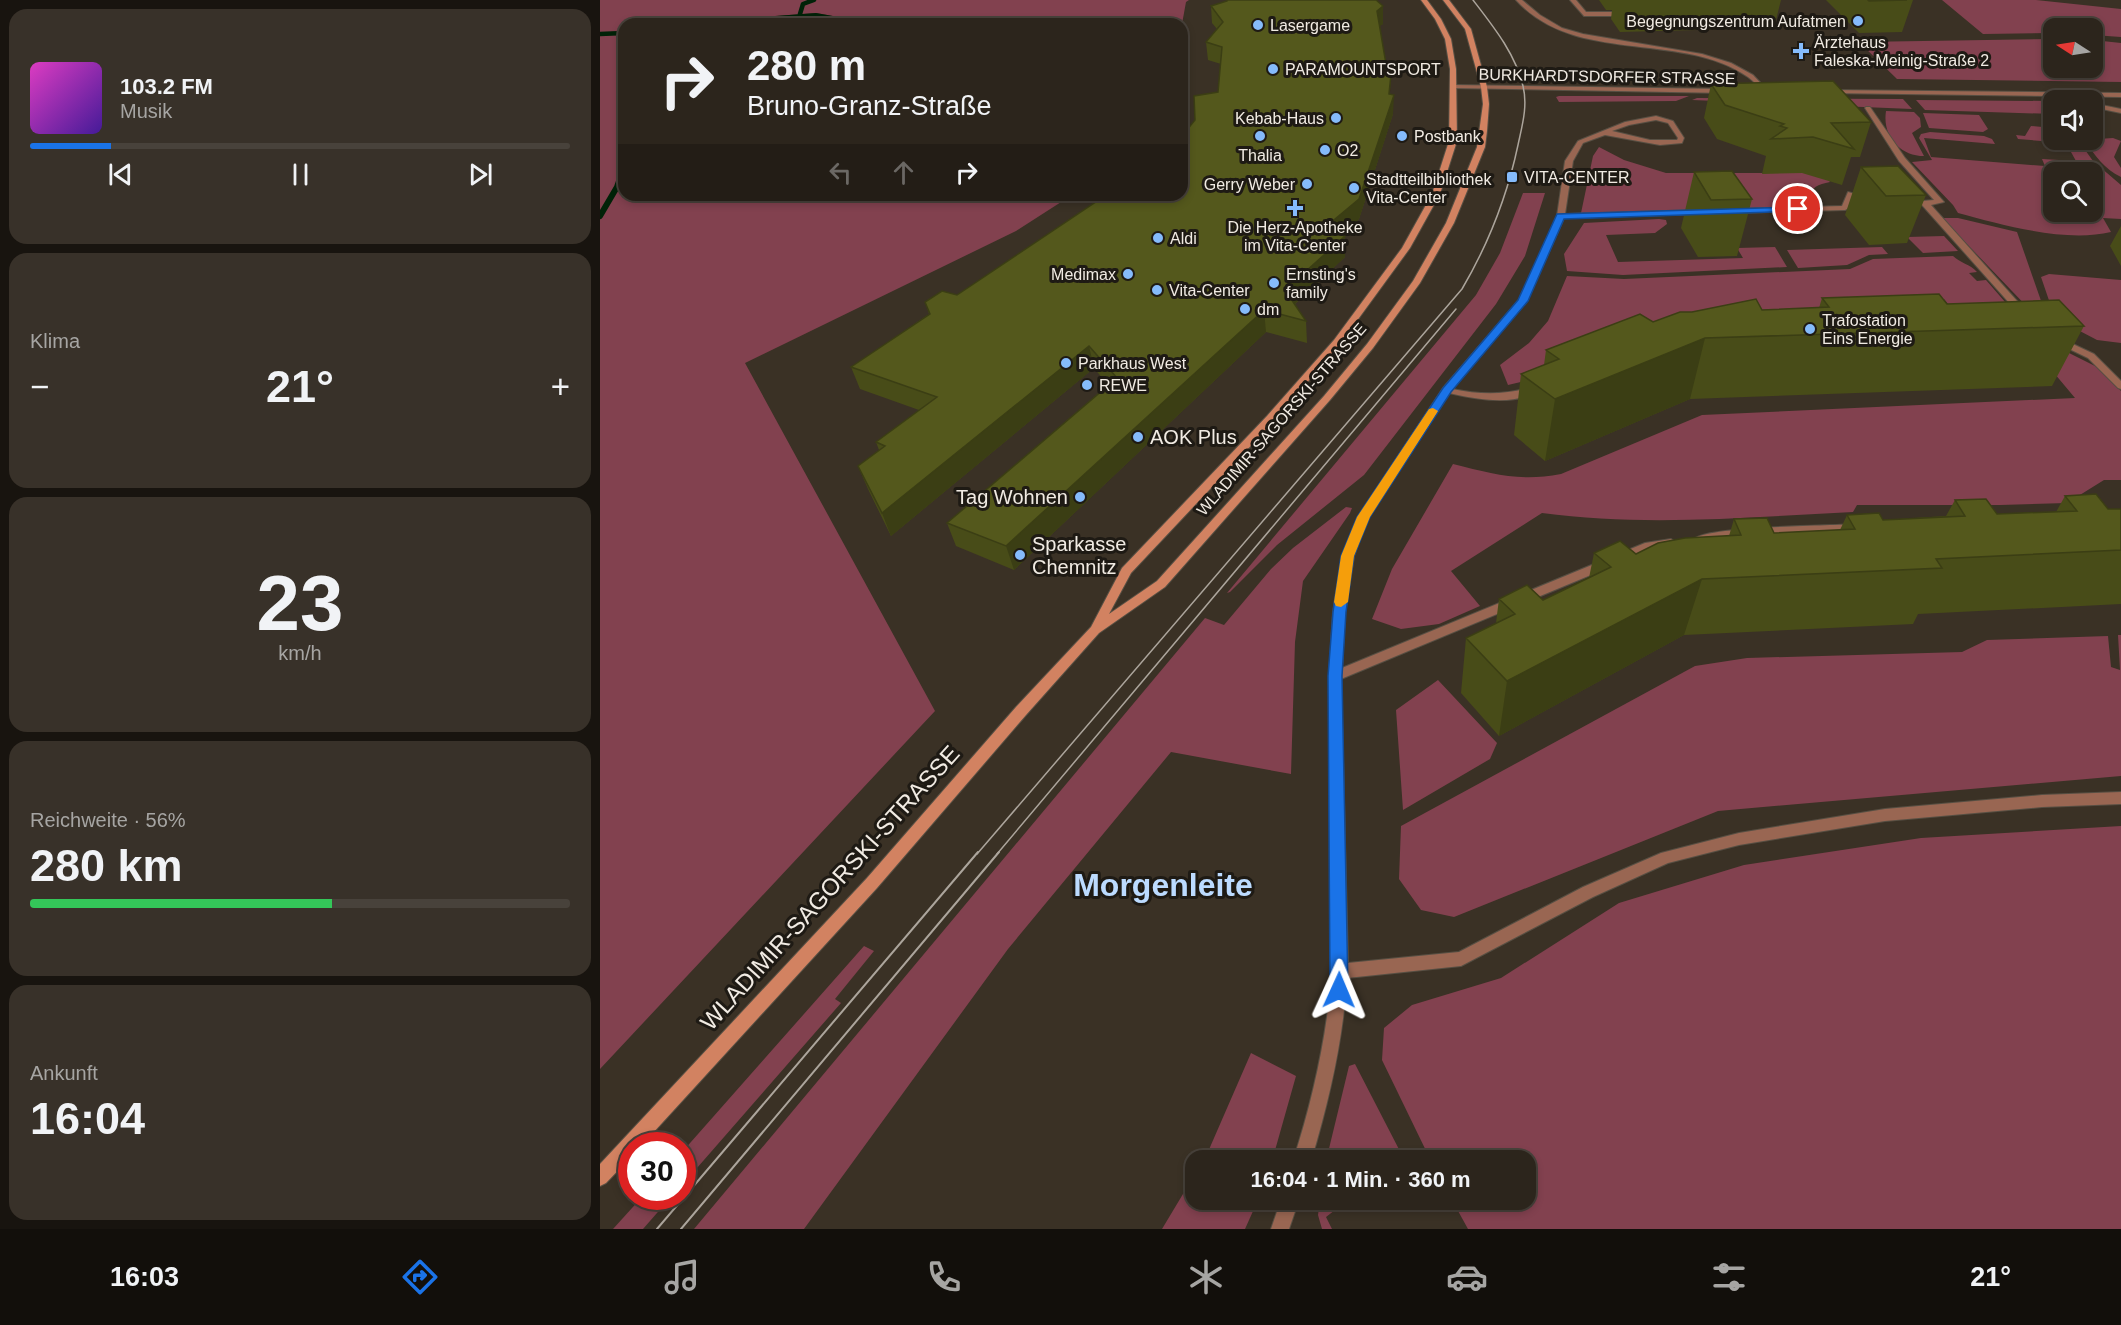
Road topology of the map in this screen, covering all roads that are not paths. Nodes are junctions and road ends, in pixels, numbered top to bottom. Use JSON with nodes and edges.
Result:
{"nodes":[{"id":1,"x":1424,"y":0,"type":"edge"},
{"id":2,"x":1446,"y":0,"type":"edge"},
{"id":3,"x":1519,"y":0,"type":"edge"},
{"id":4,"x":1574,"y":0,"type":"edge"},
{"id":5,"x":1630,"y":14,"type":"dead end"},
{"id":6,"x":1453,"y":87,"type":"junction"},
{"id":7,"x":1484,"y":87,"type":"junction"},
{"id":8,"x":1731,"y":91,"type":"edge"},
{"id":9,"x":1754,"y":91,"type":"edge"},
{"id":10,"x":1766,"y":92,"type":"junction"},
{"id":11,"x":1778,"y":92,"type":"edge"},
{"id":12,"x":1824,"y":92,"type":"edge"},
{"id":13,"x":2043,"y":94,"type":"edge"},
{"id":14,"x":2103,"y":94,"type":"edge"},
{"id":15,"x":2121,"y":94,"type":"edge"},
{"id":16,"x":2103,"y":107,"type":"edge"},
{"id":17,"x":1868,"y":108,"type":"dead end"},
{"id":18,"x":2121,"y":111,"type":"edge"},
{"id":19,"x":1601,"y":132,"type":"junction"},
{"id":20,"x":1851,"y":194,"type":"dead end"},
{"id":21,"x":1705,"y":212,"type":"edge"},
{"id":22,"x":1728,"y":212,"type":"edge"},
{"id":23,"x":1561,"y":216,"type":"junction"},
{"id":24,"x":2030,"y":320,"type":"edge"},
{"id":25,"x":2051,"y":336,"type":"edge"},
{"id":26,"x":1543,"y":386,"type":"edge"},
{"id":27,"x":2121,"y":386,"type":"edge"},
{"id":28,"x":1446,"y":390,"type":"junction"},
{"id":29,"x":1863,"y":528,"type":"edge"},
{"id":30,"x":1095,"y":630,"type":"junction"},
{"id":31,"x":1335,"y":676,"type":"junction"},
{"id":32,"x":2121,"y":798,"type":"edge"},
{"id":33,"x":1340,"y":971,"type":"junction"},
{"id":34,"x":1306,"y":1150,"type":"edge"},
{"id":35,"x":600,"y":1177,"type":"edge"},
{"id":36,"x":1287,"y":1210,"type":"edge"},
{"id":37,"x":1280,"y":1229,"type":"edge"}],
"edges":[{"from":1,"to":6,"type":"main road","name":"WLADIMIR-SAGORSKI-STRASSE"},
{"from":2,"to":7,"type":"main road","name":"WLADIMIR-SAGORSKI-STRASSE"},
{"from":3,"to":10,"type":"street"},
{"from":4,"to":5,"type":"street"},
{"from":6,"to":7,"type":"street","name":"BURKHARDTSDORFER STRASSE"},
{"from":6,"to":30,"type":"main road","name":"WLADIMIR-SAGORSKI-STRASSE"},
{"from":7,"to":8,"type":"street","name":"BURKHARDTSDORFER STRASSE"},
{"from":7,"to":30,"type":"main road","name":"WLADIMIR-SAGORSKI-STRASSE"},
{"from":9,"to":10,"type":"street","name":"BURKHARDTSDORFER STRASSE"},
{"from":10,"to":11,"type":"street","name":"BURKHARDTSDORFER STRASSE"},
{"from":12,"to":13,"type":"street"},
{"from":14,"to":15,"type":"street"},
{"from":16,"to":18,"type":"street"},
{"from":17,"to":24,"type":"street"},
{"from":19,"to":19,"type":"street"},
{"from":19,"to":23,"type":"street"},
{"from":20,"to":22,"type":"street"},
{"from":21,"to":23,"type":"street"},
{"from":23,"to":28,"type":"street"},
{"from":25,"to":27,"type":"street"},
{"from":26,"to":28,"type":"street"},
{"from":28,"to":31,"type":"street"},
{"from":29,"to":31,"type":"street"},
{"from":30,"to":35,"type":"main road","name":"WLADIMIR-SAGORSKI-STRASSE"},
{"from":31,"to":33,"type":"street"},
{"from":32,"to":33,"type":"street"},
{"from":33,"to":34,"type":"street"},
{"from":36,"to":37,"type":"street"}]}
